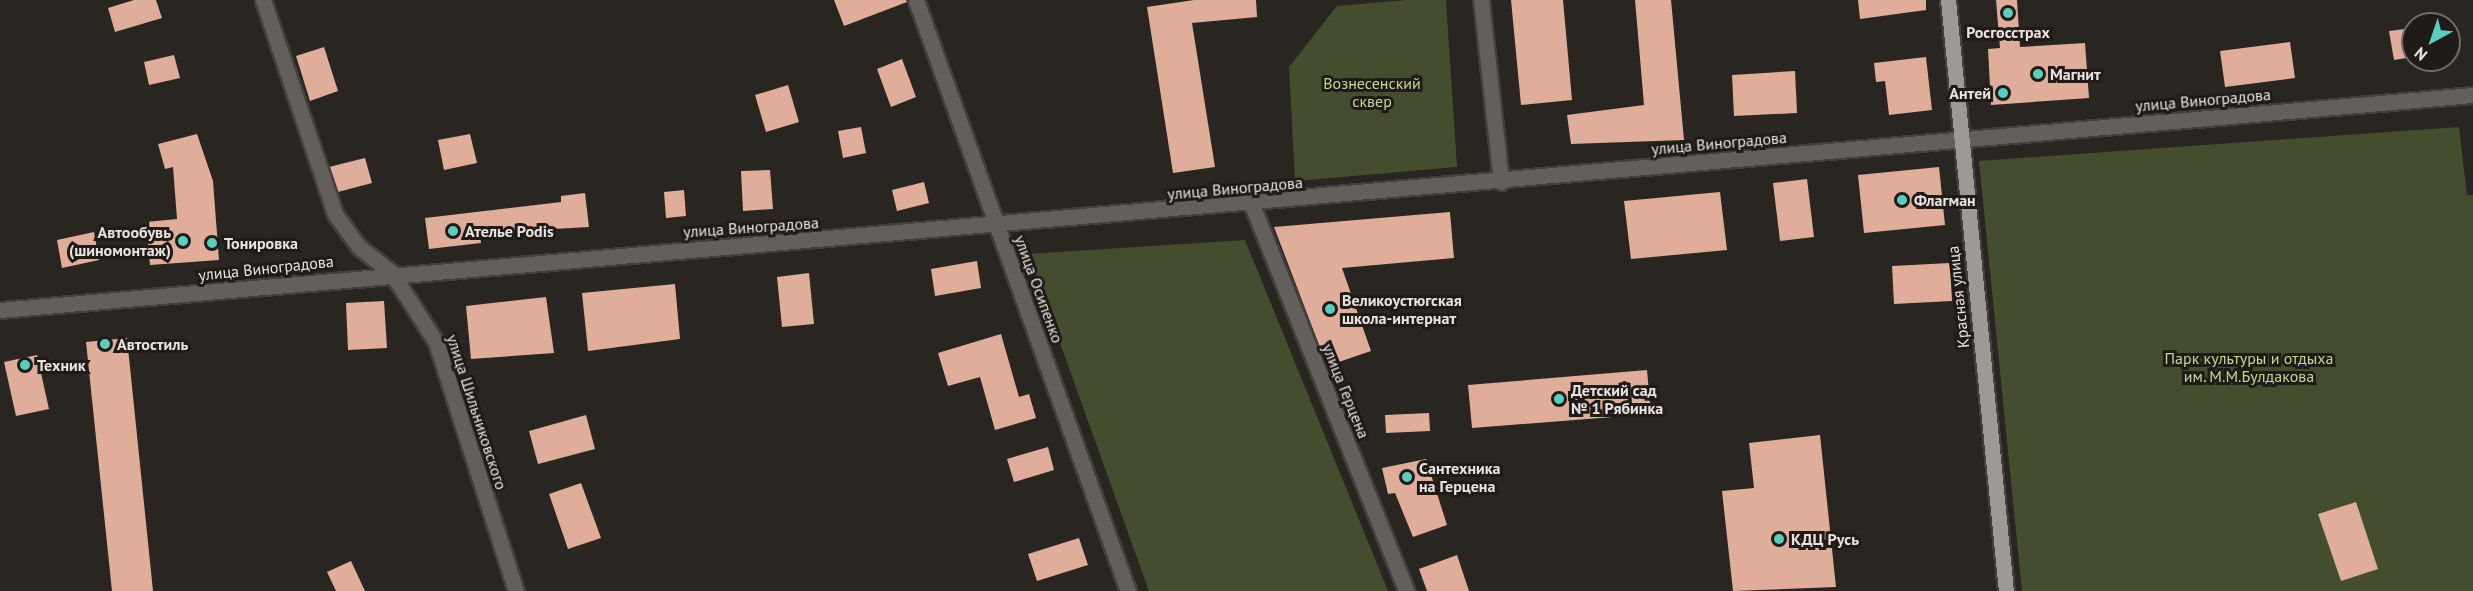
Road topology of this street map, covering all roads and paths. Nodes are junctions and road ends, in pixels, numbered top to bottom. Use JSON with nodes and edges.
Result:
{"nodes":[{"id":1,"x":262,"y":0,"type":"edge"},
{"id":2,"x":916,"y":0,"type":"edge"},
{"id":3,"x":1481,"y":0,"type":"edge"},
{"id":4,"x":1948,"y":0,"type":"edge"},
{"id":5,"x":2473,"y":95,"type":"edge"},
{"id":6,"x":1960,"y":139,"type":"junction"},
{"id":7,"x":1501,"y":182,"type":"junction"},
{"id":8,"x":1252,"y":205,"type":"junction"},
{"id":9,"x":998,"y":227,"type":"junction"},
{"id":10,"x":391,"y":272,"type":"junction"},
{"id":11,"x":0,"y":310,"type":"edge"},
{"id":12,"x":516,"y":591,"type":"edge"},
{"id":13,"x":1128,"y":591,"type":"edge"},
{"id":14,"x":1406,"y":591,"type":"edge"},
{"id":15,"x":2006,"y":591,"type":"edge"}],
"edges":[{"from":1,"to":10,"type":"street","name":"улица Шильниковского"},
{"from":2,"to":9,"type":"street","name":"улица Осипенко"},
{"from":3,"to":7,"type":"street"},
{"from":4,"to":6,"type":"main road","name":"Красная улица"},
{"from":5,"to":6,"type":"street","name":"улица Виноградова"},
{"from":6,"to":7,"type":"street","name":"улица Виноградова"},
{"from":6,"to":15,"type":"main road","name":"Красная улица"},
{"from":7,"to":8,"type":"street","name":"улица Виноградова"},
{"from":8,"to":9,"type":"street","name":"улица Виноградова"},
{"from":8,"to":14,"type":"street","name":"улица Герцена"},
{"from":9,"to":10,"type":"street","name":"улица Виноградова"},
{"from":9,"to":13,"type":"street","name":"улица Осипенко"},
{"from":10,"to":11,"type":"street","name":"улица Виноградова"},
{"from":10,"to":12,"type":"street","name":"улица Шильниковского"}]}
